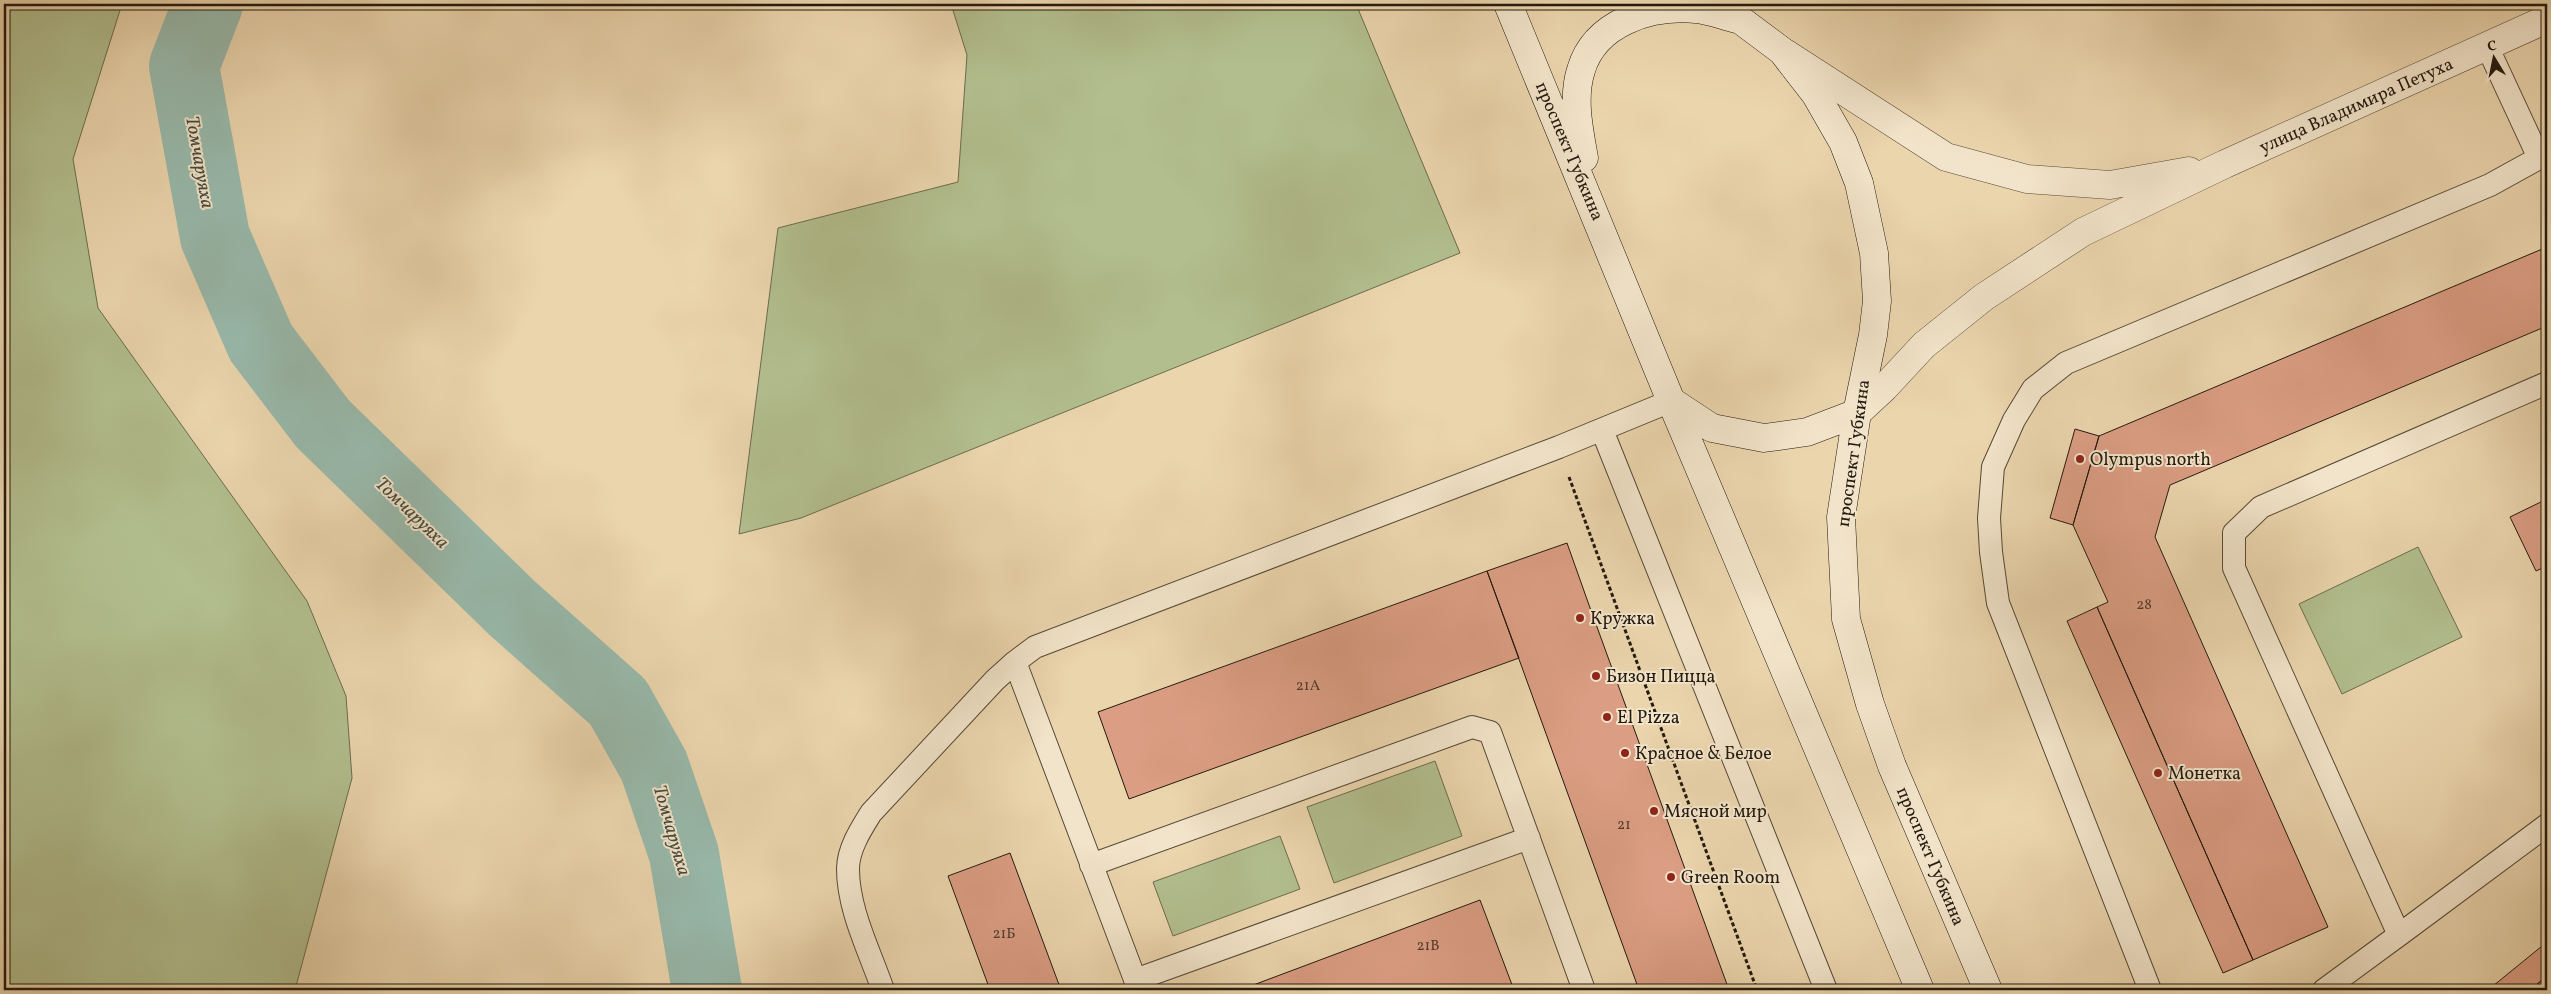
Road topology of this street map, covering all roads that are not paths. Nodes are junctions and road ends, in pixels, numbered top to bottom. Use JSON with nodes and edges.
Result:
{"nodes":[{"id":1,"x":1508,"y":4,"type":"edge"},
{"id":2,"x":1729,"y":12,"type":"edge"},
{"id":3,"x":2547,"y":19,"type":"edge"},
{"id":4,"x":2487,"y":46,"type":"junction"},
{"id":5,"x":1782,"y":51,"type":"junction"},
{"id":6,"x":2225,"y":164,"type":"junction"},
{"id":7,"x":2543,"y":164,"type":"edge"},
{"id":8,"x":1592,"y":204,"type":"junction"},
{"id":9,"x":2547,"y":384,"type":"edge"},
{"id":10,"x":1671,"y":401,"type":"junction"},
{"id":11,"x":1856,"y":413,"type":"junction"},
{"id":12,"x":1602,"y":430,"type":"junction"},
{"id":13,"x":1015,"y":662,"type":"junction"},
{"id":14,"x":2547,"y":825,"type":"edge"},
{"id":15,"x":1529,"y":838,"type":"junction"},
{"id":16,"x":1092,"y":865,"type":"junction"},
{"id":17,"x":2399,"y":935,"type":"junction"},
{"id":18,"x":1137,"y":985,"type":"edge"},
{"id":19,"x":883,"y":990,"type":"edge"},
{"id":20,"x":1584,"y":990,"type":"edge"},
{"id":21,"x":1826,"y":990,"type":"edge"},
{"id":22,"x":1920,"y":990,"type":"edge"},
{"id":23,"x":1988,"y":990,"type":"edge"},
{"id":24,"x":2150,"y":990,"type":"edge"},
{"id":25,"x":2324,"y":990,"type":"edge"}],
"edges":[{"from":1,"to":8,"type":"main road","name":"проспект Губкина"},
{"from":2,"to":5,"type":"main road","name":"проспект Губкина"},
{"from":2,"to":8,"type":"main road"},
{"from":3,"to":4,"type":"main road","name":"улица Владимира Петуха"},
{"from":4,"to":6,"type":"main road","name":"улица Владимира Петуха"},
{"from":4,"to":7,"type":"lane"},
{"from":5,"to":6,"type":"main road"},
{"from":5,"to":11,"type":"main road","name":"проспект Губкина"},
{"from":6,"to":11,"type":"main road"},
{"from":7,"to":24,"type":"lane"},
{"from":8,"to":10,"type":"main road","name":"проспект Губкина"},
{"from":9,"to":17,"type":"lane"},
{"from":10,"to":11,"type":"main road"},
{"from":10,"to":12,"type":"lane"},
{"from":10,"to":22,"type":"main road","name":"проспект Губкина"},
{"from":11,"to":23,"type":"main road","name":"проспект Губкина"},
{"from":12,"to":13,"type":"lane"},
{"from":12,"to":21,"type":"lane"},
{"from":13,"to":16,"type":"lane"},
{"from":13,"to":19,"type":"lane"},
{"from":14,"to":17,"type":"lane"},
{"from":15,"to":16,"type":"lane"},
{"from":15,"to":18,"type":"lane"},
{"from":15,"to":20,"type":"lane"},
{"from":16,"to":18,"type":"lane"},
{"from":17,"to":25,"type":"lane"}]}
